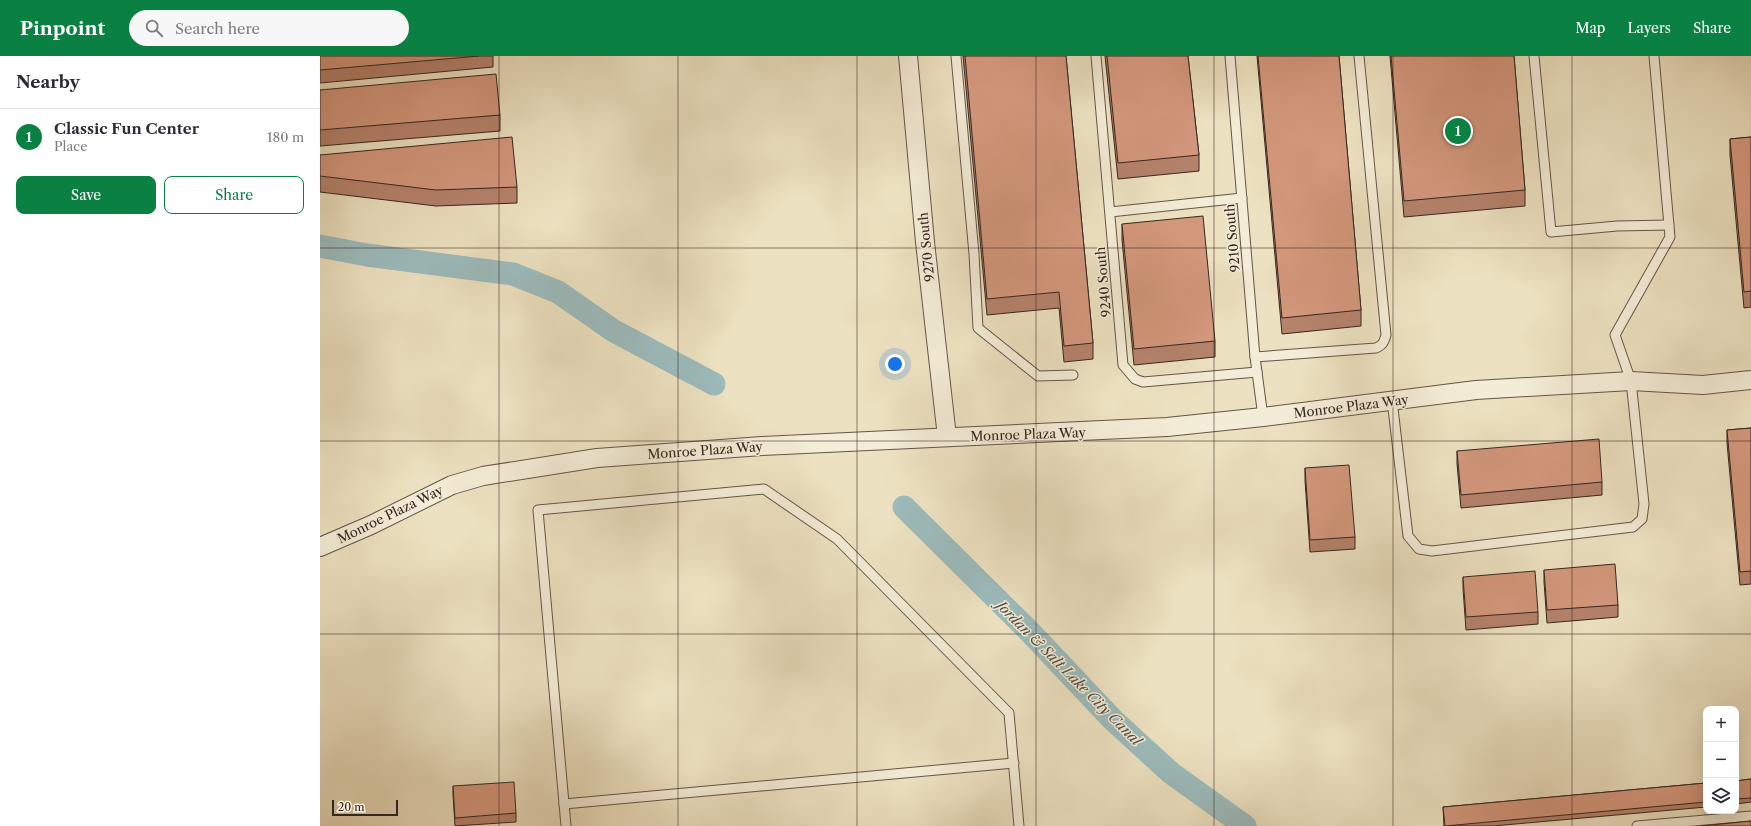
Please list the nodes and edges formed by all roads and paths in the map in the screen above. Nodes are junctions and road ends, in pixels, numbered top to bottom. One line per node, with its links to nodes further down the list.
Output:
1 (908, 56): 18 (street, 9270 South)
2 (956, 56): 13 (lane)
3 (1096, 56): 9 (lane, 9240 South)
4 (1230, 56): 8 (lane, 9210 South)
5 (1359, 56): 11 (lane)
6 (1534, 56): 10 (lane)
7 (1654, 56): 10 (lane)
8 (1242, 198): 9 (lane); 11 (lane, 9210 South)
9 (1110, 212): 12 (lane, 9240 South)
10 (1669, 225): 15 (lane)
11 (1255, 357): 12 (lane, 9210 South)
12 (1257, 372): 17 (lane, 9210 South)
13 (1073, 375)
14 (1751, 380): 15 (street, Monroe Plaza Way)
15 (1630, 381): 16 (street, Monroe Plaza Way); 16 (lane)
16 (1392, 400): 17 (street, Monroe Plaza Way)
17 (1263, 417): 18 (street, Monroe Plaza Way)
18 (947, 437): 19 (street, Monroe Plaza Way)
19 (320, 547)
20 (1014, 763): 21 (lane); 21 (lane); 24 (lane)
21 (564, 804): 23 (lane)
22 (1751, 816): 25 (lane)
23 (566, 826)
24 (1019, 826)
25 (1637, 826)

